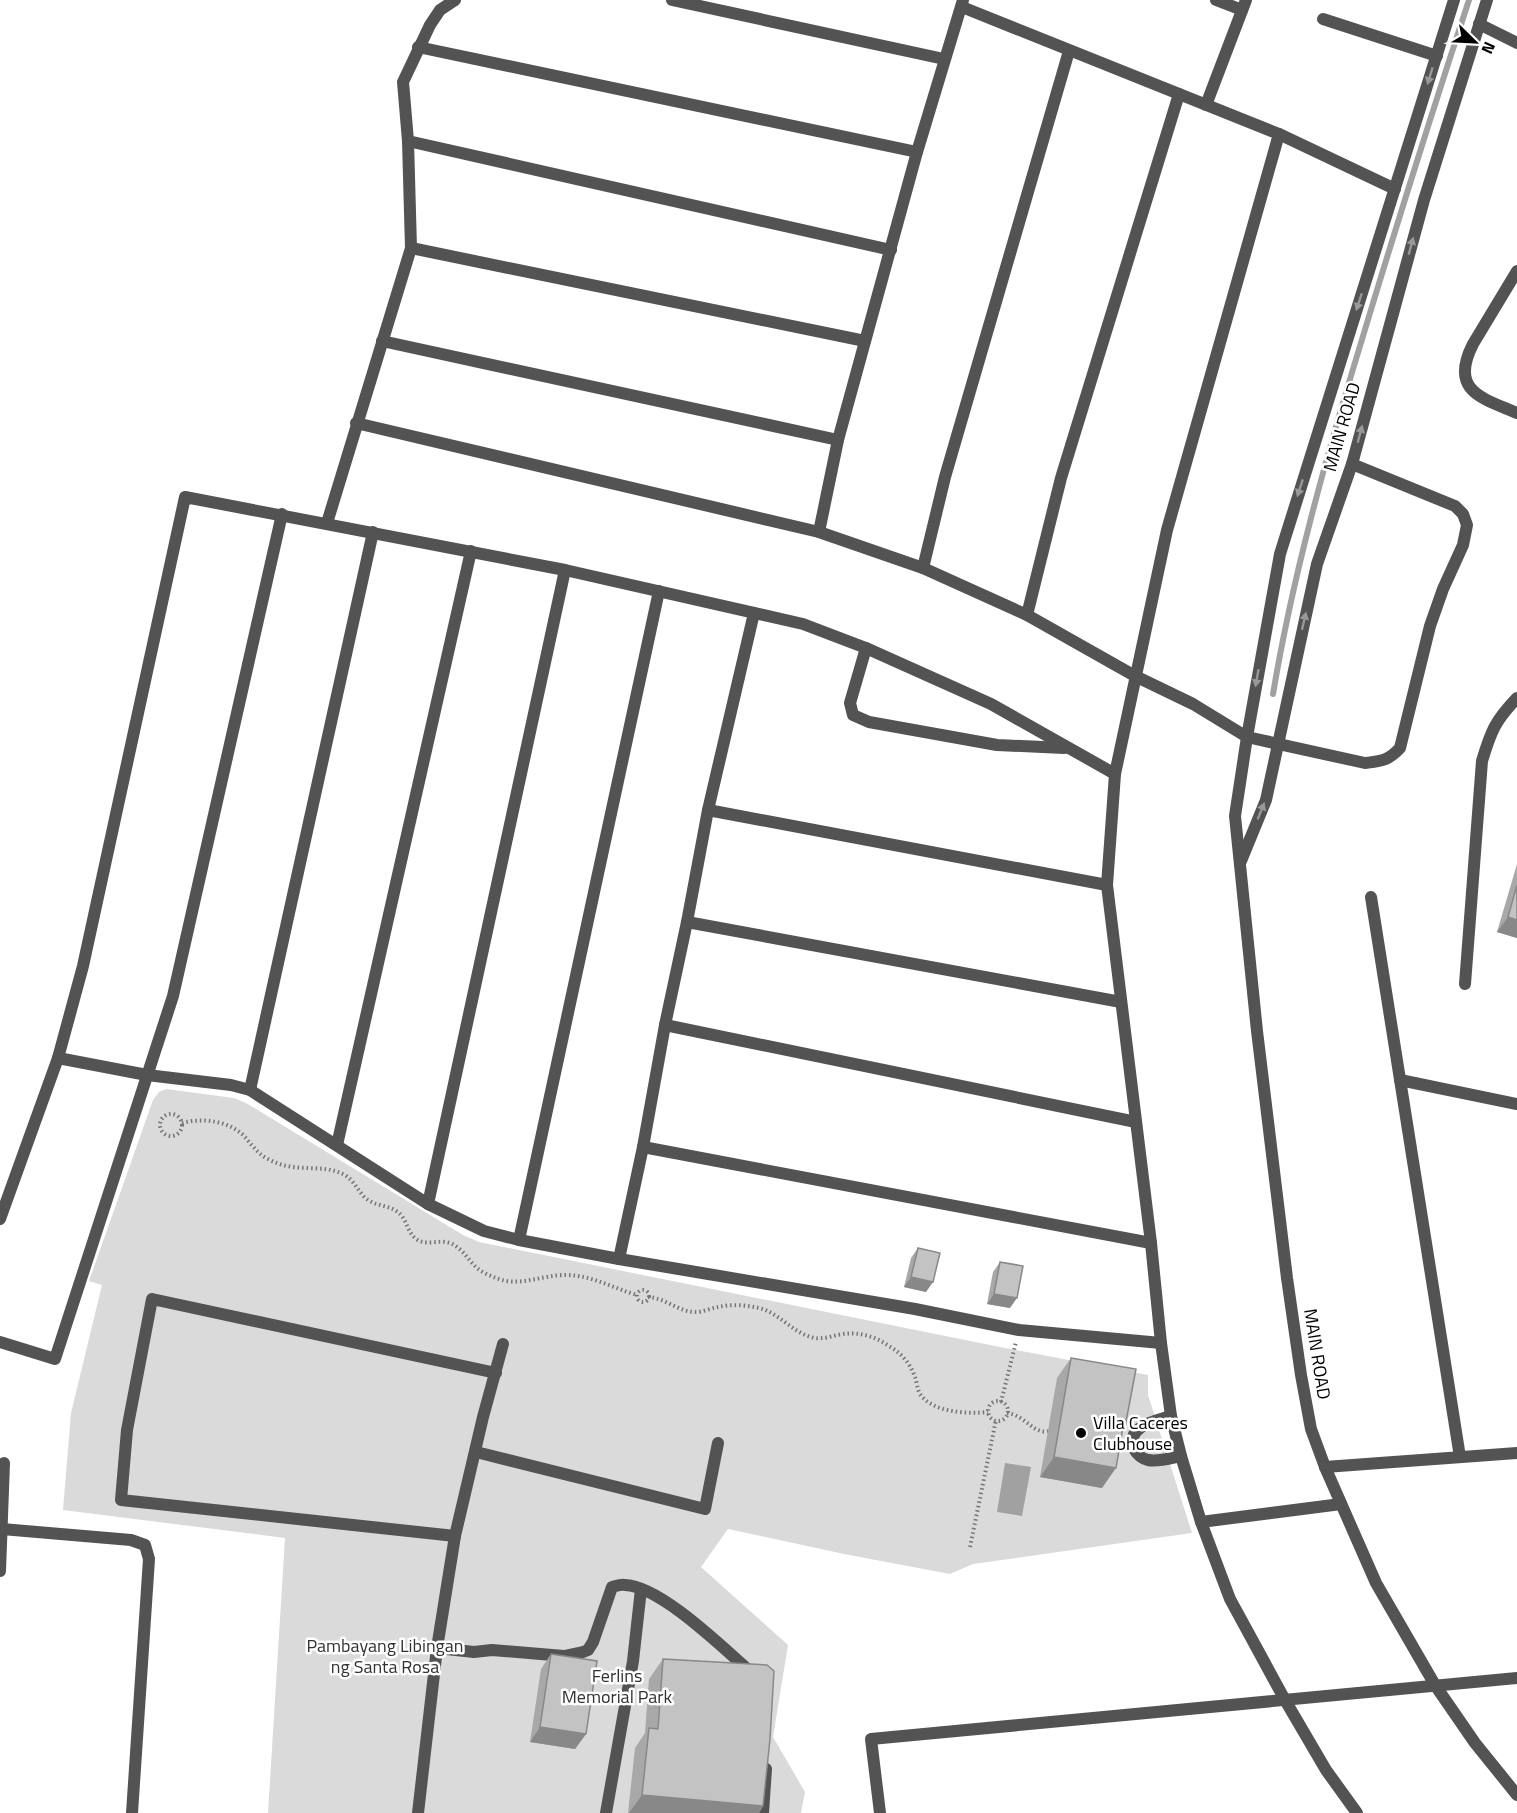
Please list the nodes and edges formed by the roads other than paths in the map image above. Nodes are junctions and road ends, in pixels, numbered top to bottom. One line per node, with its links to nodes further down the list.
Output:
1 (455, 0): 11 (street)
2 (672, 0): 14 (street)
3 (1216, 0): 7 (street)
4 (1454, 0): 13 (street, MAIN ROAD)
5 (1487, 0): 9 (street, MAIN ROAD)
6 (962, 4): 12 (street); 14 (street)
7 (1244, 5): 16 (street)
8 (1323, 19): 13 (street)
9 (1479, 24): 10 (street); 30 (street, MAIN ROAD, one-way to 9)
10 (1517, 43)
11 (418, 47): 18 (street); 19 (street)
12 (1069, 51): 15 (street); 36 (street)
13 (1437, 56): 20 (street, MAIN ROAD, one-way to 20)
14 (944, 59): 19 (street)
15 (1179, 94): 16 (street); 40 (street)
16 (1206, 105): 17 (street)
17 (1278, 134): 20 (street); 42 (street)
18 (408, 141): 21 (street); 22 (street)
19 (916, 152): 22 (street)
20 (1395, 189): 44 (street, MAIN ROAD, one-way to 44)
21 (411, 248): 25 (street); 26 (street)
22 (891, 250): 26 (street)
23 (1517, 271): 24 (street)
24 (1512, 289): 27 (street)
25 (382, 341): 28 (street); 29 (street)
26 (865, 341): 29 (street)
27 (1517, 413)
28 (356, 423): 32 (street); 34 (street)
29 (838, 440): 34 (street)
30 (1352, 464): 45 (street, MAIN ROAD, one-way to 30); 45 (street)
31 (282, 514): 32 (street); 56 (street); 57 (street)
32 (327, 523): 33 (street)
33 (373, 532): 35 (street); 59 (street)
34 (819, 532): 36 (street)
35 (471, 551): 37 (street); 62 (street)
36 (923, 568): 40 (street)
37 (565, 570): 38 (street); 64 (street)
38 (659, 591): 39 (street); 66 (street)
39 (754, 613): 41 (street); 48 (street)
40 (1027, 615): 42 (street)
41 (866, 648): 46 (street); 46 (street)
42 (1135, 676): 44 (street); 47 (street)
43 (1517, 698): 53 (street)
44 (1247, 737): 45 (street); 49 (street, MAIN ROAD)
45 (1279, 744): 49 (street, MAIN ROAD, one-way to 45)
46 (1066, 748): 47 (street)
47 (1115, 774): 50 (street)
48 (708, 810): 50 (street); 52 (street)
49 (1239, 865): 80 (street, MAIN ROAD)
50 (1107, 885): 54 (street)
51 (1371, 897): 58 (street)
52 (687, 922): 54 (street); 55 (street)
53 (1465, 984)
54 (1121, 1002): 61 (street)
55 (665, 1025): 61 (street); 63 (street)
56 (58, 1058): 57 (street); 65 (street)
57 (147, 1075): 59 (street); 69 (street)
58 (1400, 1080): 60 (street); 78 (street)
59 (250, 1090): 62 (street)
60 (1517, 1104)
61 (1136, 1122): 67 (street)
62 (337, 1145): 64 (street)
63 (643, 1147): 67 (street); 68 (street)
64 (428, 1204): 66 (street)
65 (0, 1219)
66 (519, 1240): 68 (street)
67 (1150, 1242): 70 (street)
68 (618, 1259): 70 (street)
69 (0, 1342)
70 (1161, 1343): 73 (street)
71 (503, 1344): 72 (street)
72 (496, 1373): 75 (street); 84 (street)
73 (1171, 1416): 77 (street); 77 (street)
74 (718, 1443): 75 (street)
75 (476, 1452): 84 (street)
76 (1517, 1453): 78 (street)
77 (1181, 1456): 82 (street)
78 (1460, 1457): 80 (street)
79 (4, 1463): 83 (street)
80 (1325, 1467): 81 (street, MAIN ROAD)
81 (1341, 1504): 82 (street); 90 (street, MAIN ROAD)
82 (1201, 1522): 91 (street)
83 (2, 1529): 85 (street); 94 (street)
84 (455, 1536): 87 (street)
85 (0, 1571)
86 (640, 1589): 87 (street); 89 (street); 96 (street)
87 (437, 1648): 95 (street)
88 (1517, 1678): 90 (street)
89 (763, 1683)
90 (1435, 1685): 91 (street); 93 (street, MAIN ROAD)
91 (1285, 1700): 98 (street); 99 (street)
92 (767, 1757): 97 (street)
93 (1517, 1794)
94 (132, 1813)
95 (418, 1813)
96 (606, 1813)
97 (764, 1813)
98 (880, 1813)
99 (1357, 1813)

